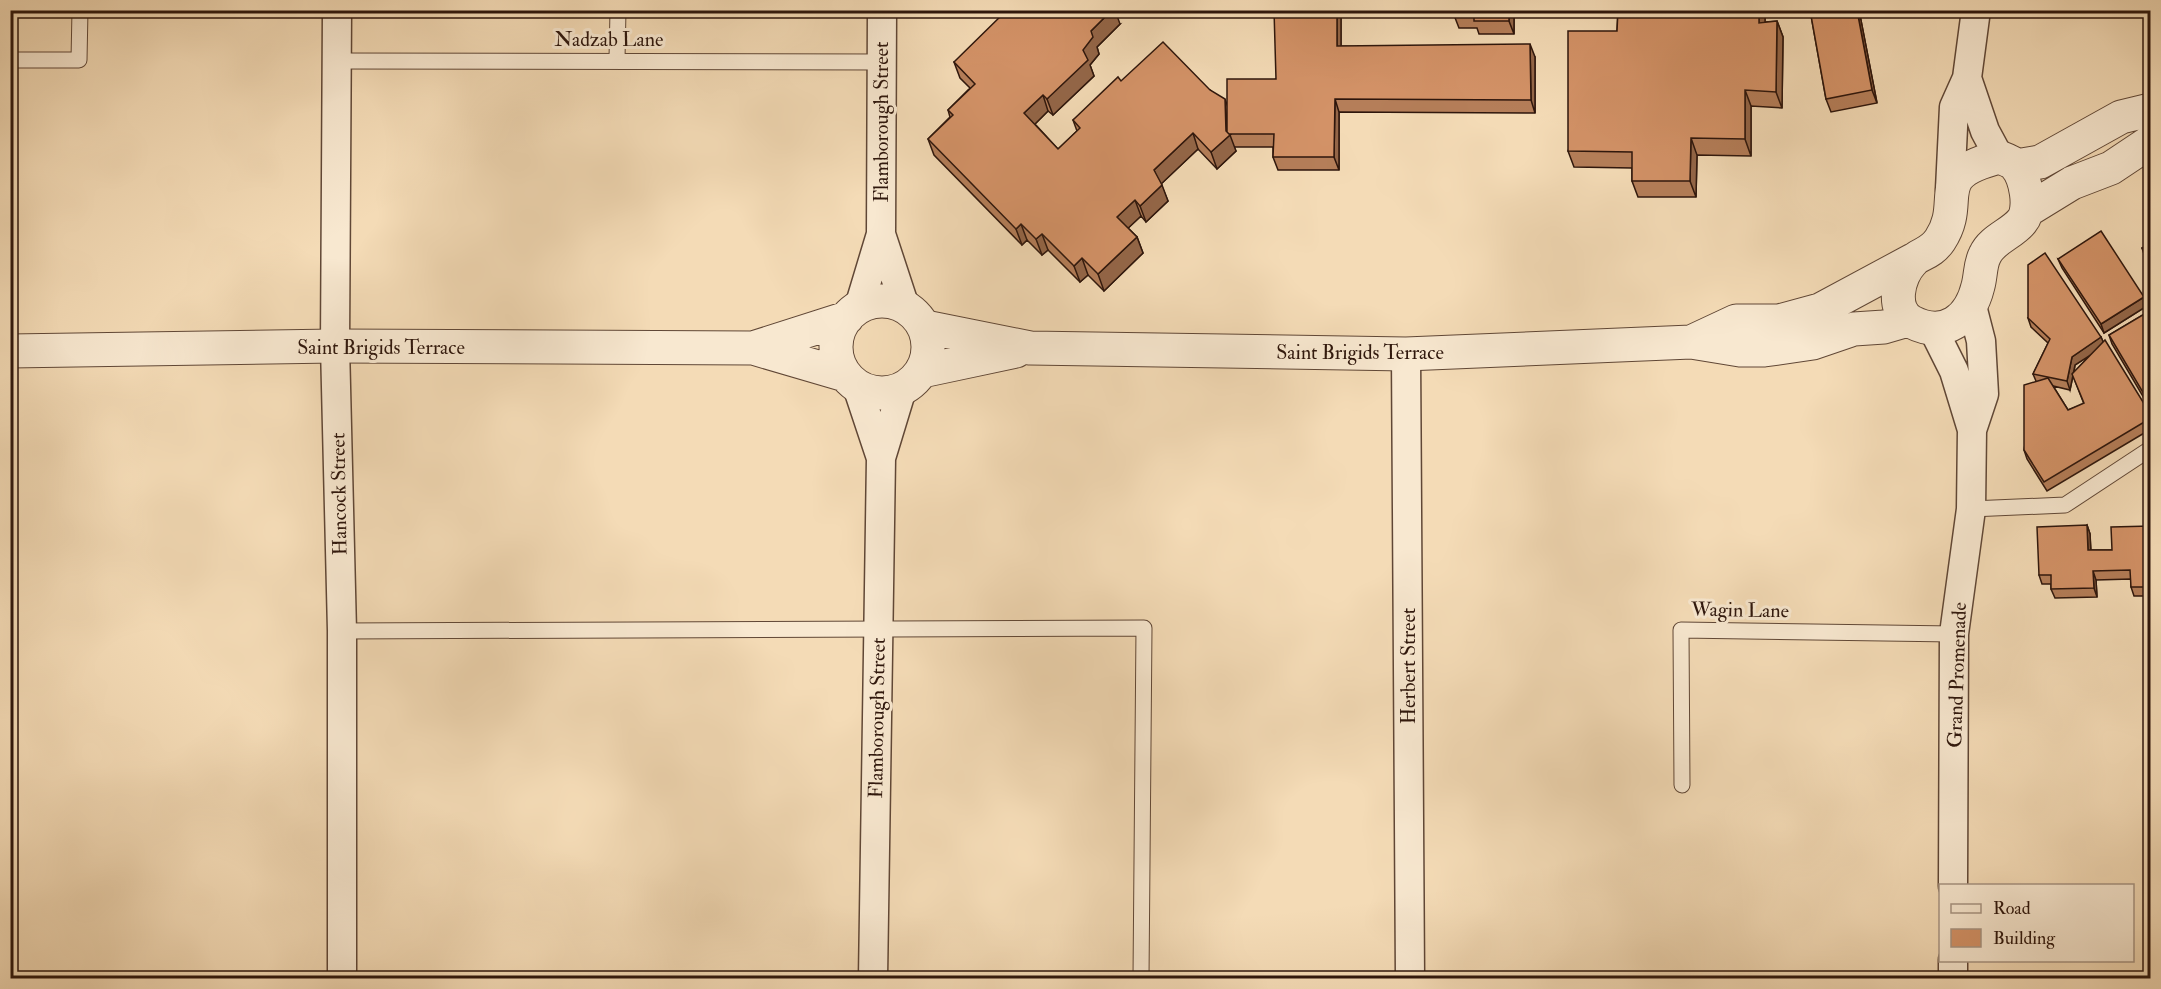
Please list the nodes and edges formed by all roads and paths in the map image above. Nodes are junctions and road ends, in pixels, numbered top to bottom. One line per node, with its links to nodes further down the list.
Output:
1 (80, 10): 7 (lane)
2 (338, 10): 8 (street, Hancock Street)
3 (618, 10): 6 (lane)
4 (882, 10): 9 (street, Flamborough Street)
5 (1976, 10): 10 (street)
6 (617, 59): 8 (lane, Nadzab Lane); 9 (lane, Nadzab Lane)
7 (10, 60)
8 (336, 61): 23 (street, Hancock Street)
9 (881, 62): 16 (street, Flamborough Street)
10 (1966, 78): 13 (street); 14 (street)
11 (2151, 110): 13 (street)
12 (2151, 142): 15 (street)
13 (2008, 161): 14 (street); 15 (street)
14 (1950, 189): 17 (street, Saint Brigids Terrace)
15 (2028, 210): 18 (street)
16 (880, 234): 19 (street, Flamborough Street); 20 (street, Flamborough Street)
17 (1913, 260): 21 (street); 22 (street, Saint Brigids Terrace)
18 (1972, 306): 21 (street, Saint Brigids Terrace); 30 (street, Grand Promenade)
19 (853, 313): 20 (street); 24 (street, Saint Brigids Terrace); 28 (street)
20 (915, 317): 25 (street, Saint Brigids Terrace); 29 (street)
21 (1920, 324): 22 (street, Saint Brigids Terrace); 30 (street, Grand Promenade)
22 (1691, 342): 27 (street, Saint Brigids Terrace)
23 (335, 346): 24 (street, Saint Brigids Terrace); 26 (street, Saint Brigids Terrace); 35 (street, Hancock Street)
24 (753, 348): 28 (street, Saint Brigids Terrace)
25 (1030, 348): 27 (street, Saint Brigids Terrace); 29 (street, Saint Brigids Terrace)
26 (10, 351)
27 (1406, 354): 43 (street, Herbert Street)
28 (851, 380): 29 (street); 32 (street, Flamborough Street)
29 (912, 380): 32 (street, Flamborough Street)
30 (1972, 430): 33 (street, Grand Promenade)
31 (2151, 449): 33 (lane)
32 (881, 459): 34 (street, Flamborough Street)
33 (1971, 508): 36 (street, Grand Promenade)
34 (879, 628): 35 (lane); 41 (street, Flamborough Street); 42 (lane)
35 (342, 631): 40 (street, Hancock Street)
36 (1954, 634): 37 (lane, Wagin Lane); 38 (street, Grand Promenade)
37 (1682, 786)
38 (1953, 884)
39 (1953, 962): 44 (street)
40 (342, 978)
41 (873, 978)
42 (1141, 978)
43 (1410, 978)
44 (1953, 978)

